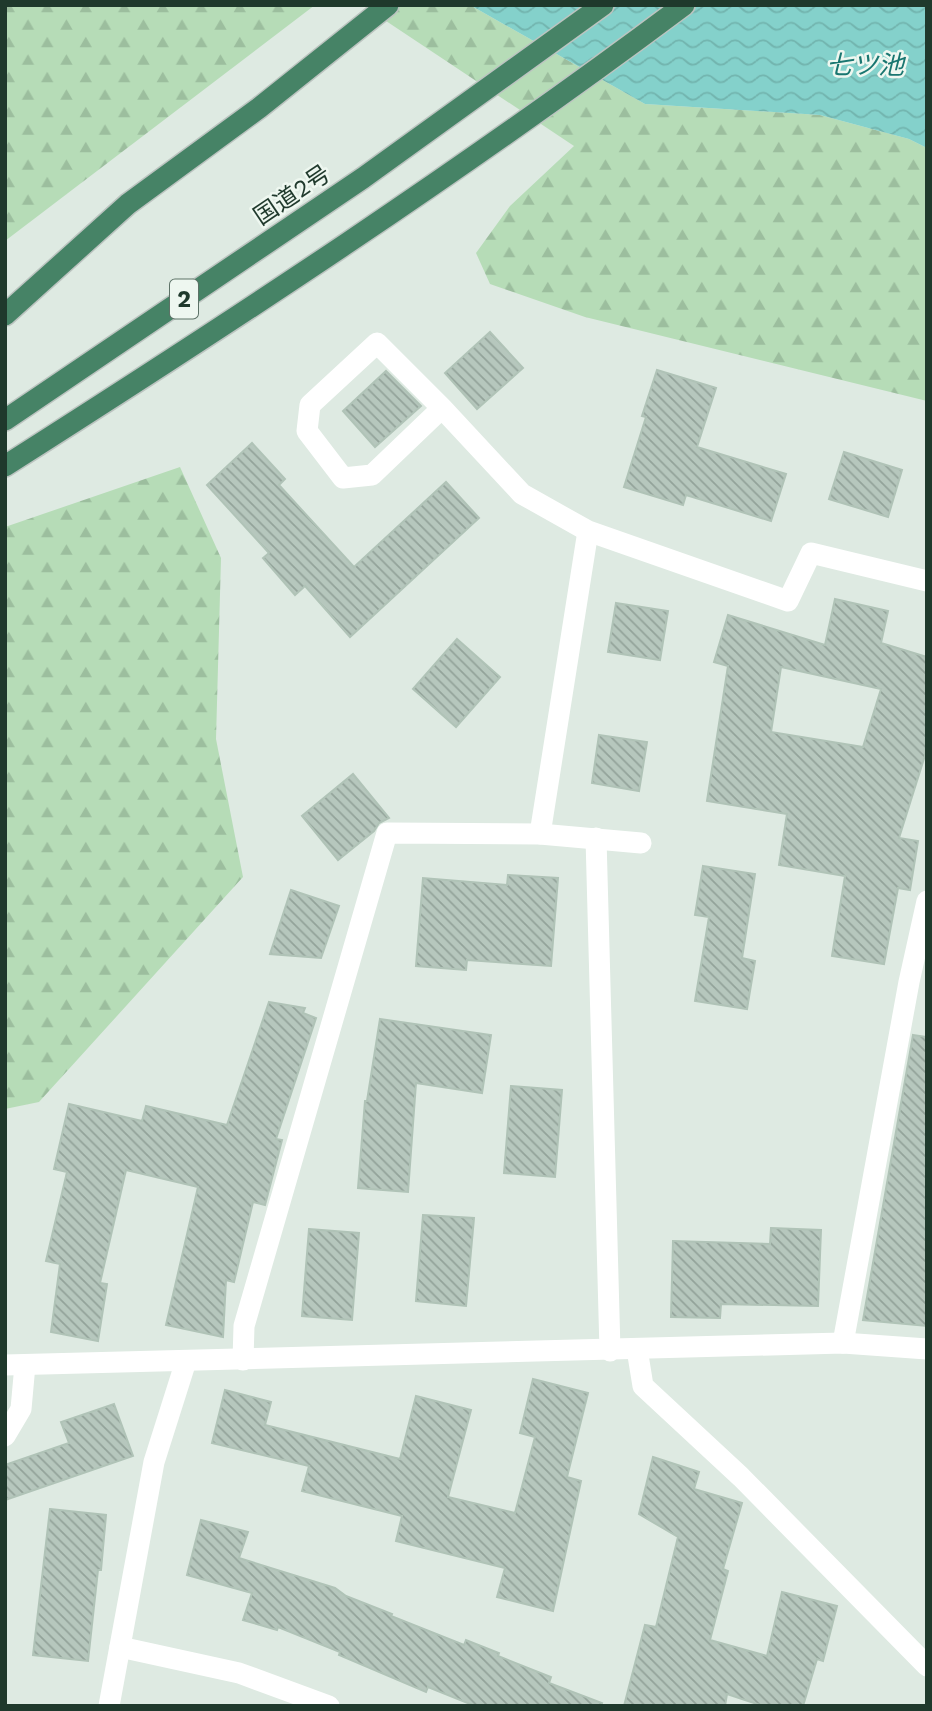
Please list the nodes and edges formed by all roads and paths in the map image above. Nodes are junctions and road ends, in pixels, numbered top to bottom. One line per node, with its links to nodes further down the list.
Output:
1 (388, 5): 4 (highway)
2 (603, 5): 6 (highway, 国道2号 / 2)
3 (684, 5): 7 (highway)
4 (5, 315)
5 (442, 408): 5 (street); 8 (street)
6 (5, 420)
7 (5, 466)
8 (588, 531): 9 (street); 10 (street)
9 (927, 581)
10 (540, 834): 11 (street); 18 (street)
11 (596, 838): 12 (street); 17 (street)
12 (642, 843)
13 (927, 901): 14 (street)
14 (843, 1343): 15 (street); 16 (street)
15 (637, 1349): 17 (street); 23 (street)
16 (927, 1349)
17 (610, 1351): 18 (street)
18 (243, 1360): 19 (street)
19 (186, 1361): 20 (street); 22 (street)
20 (15, 1365): 21 (street)
21 (5, 1436)
22 (120, 1647): 24 (street); 25 (street)
23 (927, 1666)
24 (109, 1706)
25 (329, 1706)

